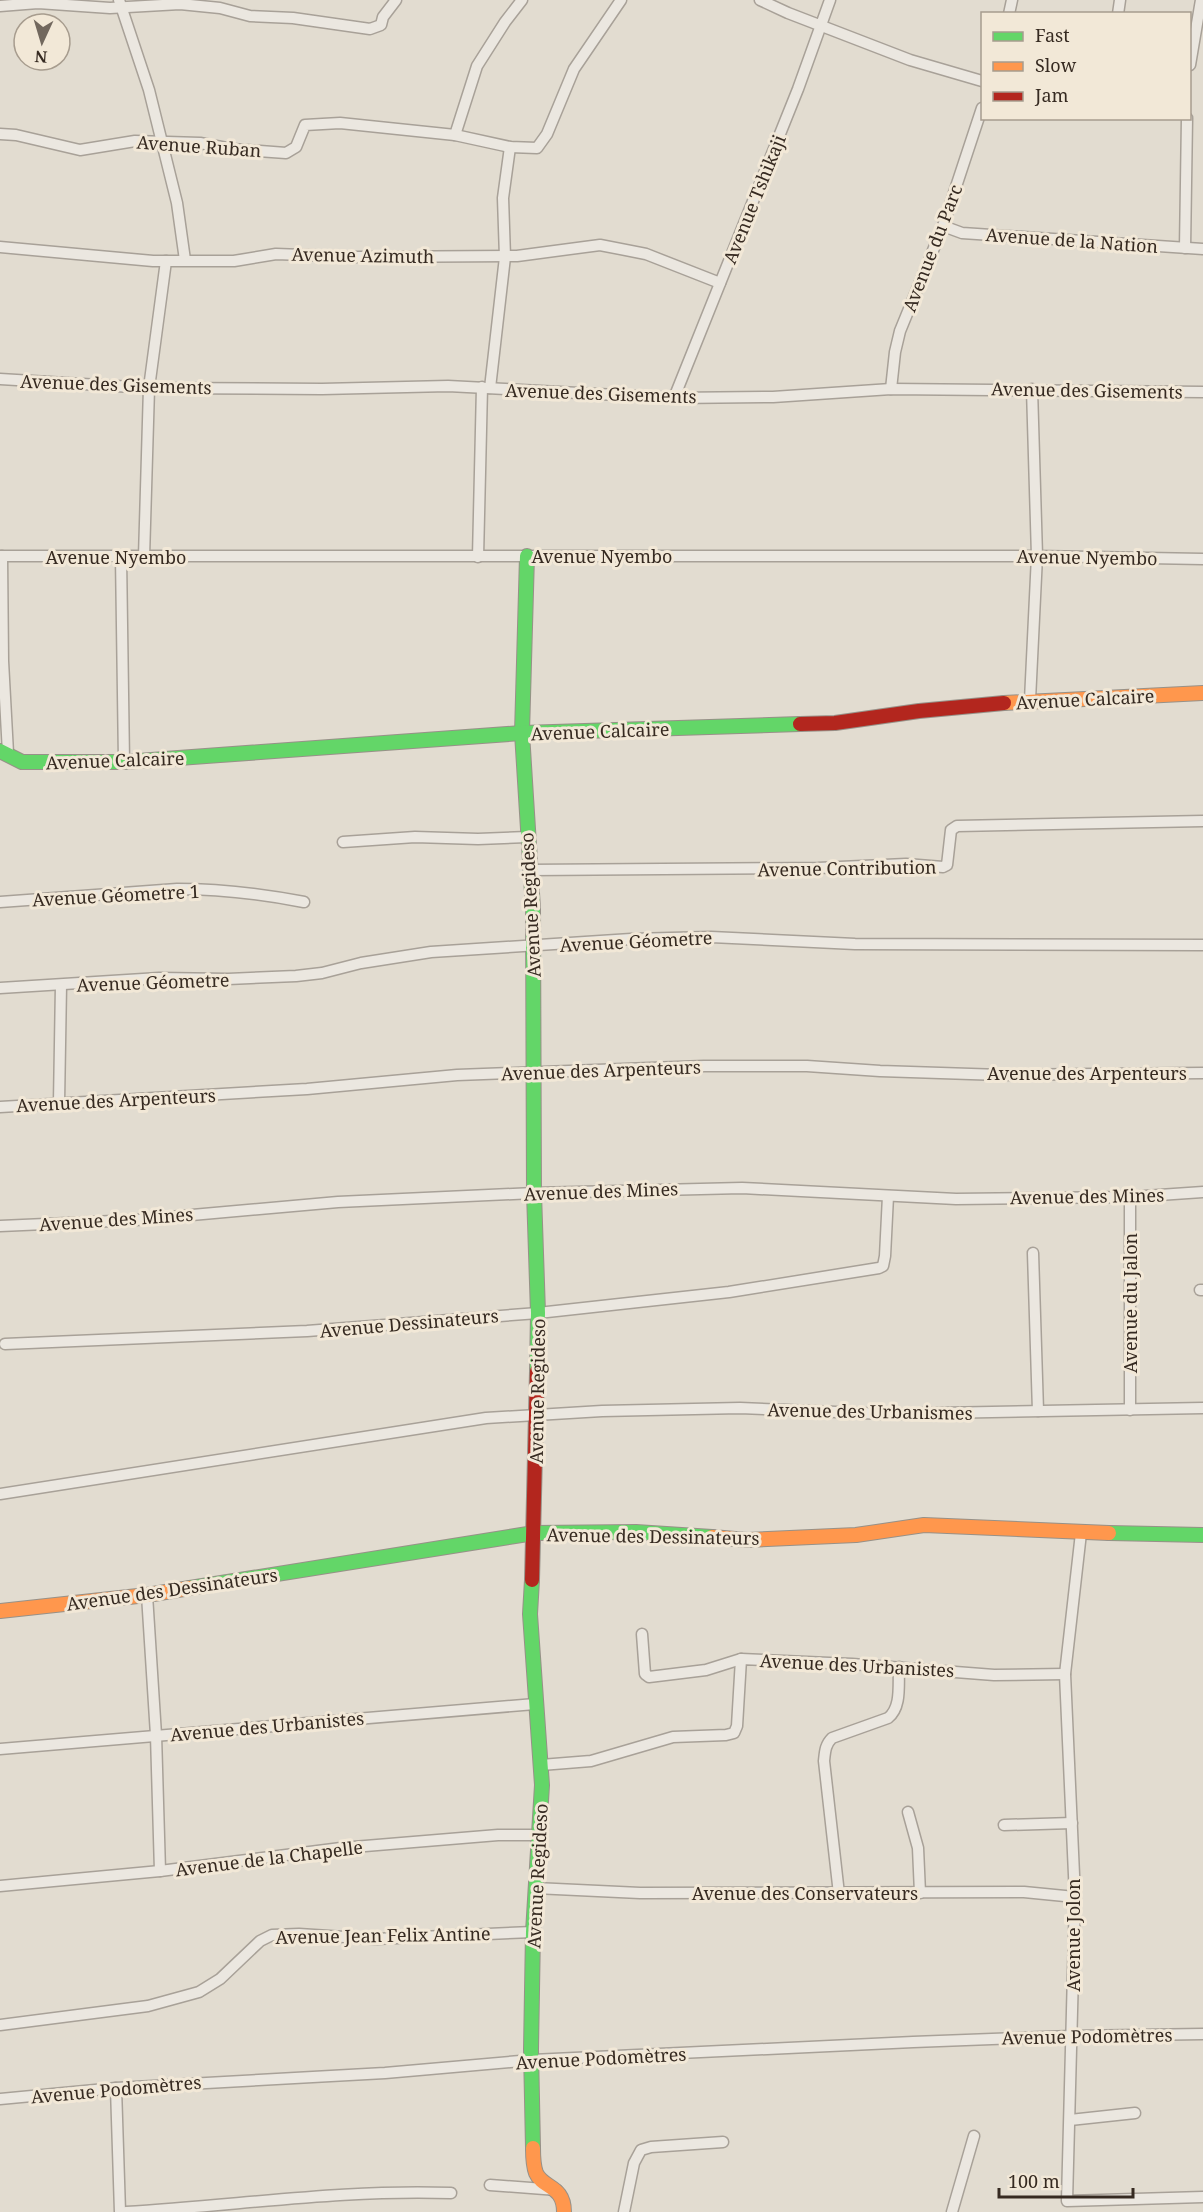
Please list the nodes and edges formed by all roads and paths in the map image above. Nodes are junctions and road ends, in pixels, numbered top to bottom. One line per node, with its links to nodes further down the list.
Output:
1 (396, 0): 8 (street)
2 (522, 0): 16 (street)
3 (621, 0): 18 (street)
4 (760, 0): 10 (street)
5 (831, 0): 10 (street, Avenue Tshikaji)
6 (1201, 0): 11 (street)
7 (120, 4): 8 (street); 9 (street); 17 (street)
8 (221, 4)
9 (0, 6)
10 (822, 26): 12 (street); 26 (street, Avenue Tshikaji)
11 (1191, 58)
12 (981, 81)
13 (981, 111): 19 (street, Avenue du Parc)
14 (1187, 120): 21 (street)
15 (0, 134): 17 (street, Avenue Ruban)
16 (454, 135): 17 (street, Avenue Ruban); 18 (street)
17 (161, 141): 24 (street)
18 (510, 147): 23 (street)
19 (943, 226): 21 (street, Avenue de la Nation); 30 (street, Avenue du Parc)
20 (0, 247): 25 (street, Avenue Azimuth)
21 (1185, 248): 22 (street, Avenue de la Nation)
22 (1203, 249)
23 (505, 257): 24 (street, Avenue Azimuth); 26 (street, Avenue Azimuth); 29 (street)
24 (185, 260): 25 (street, Avenue Azimuth)
25 (166, 261): 28 (street)
26 (720, 283): 33 (street, Avenue Tshikaji)
27 (0, 379): 28 (street, Avenue des Gisements)
28 (148, 388): 29 (street, Avenue des Gisements); 38 (street)
29 (486, 388): 33 (street, Avenue des Gisements); 39 (street)
30 (891, 389): 31 (street, Avenue des Gisements); 33 (street, Avenue des Gisements)
31 (1032, 389): 32 (street, Avenue des Gisements); 37 (street)
32 (1203, 392)
33 (674, 398)
34 (1, 556): 35 (street, Avenue Nyembo); 44 (street)
35 (121, 556): 38 (street, Avenue Nyembo); 45 (street)
36 (527, 556): 37 (street, Avenue Nyembo); 39 (street, Avenue Nyembo); 43 (street, Avenue Regideso)
37 (1037, 556): 40 (street, Avenue Nyembo); 42 (street)
38 (144, 557): 39 (street, Avenue Nyembo)
39 (478, 557)
40 (1203, 559)
41 (1203, 693): 42 (street, Avenue Calcaire)
42 (1030, 700): 43 (street, Avenue Calcaire)
43 (522, 733): 45 (street, Avenue Calcaire); 47 (street, Avenue Regideso)
44 (4, 752): 45 (street, Avenue Calcaire)
45 (124, 762)
46 (1203, 821): 49 (street, Avenue Contribution)
47 (527, 837): 48 (street); 49 (street, Avenue Regideso)
48 (343, 842)
49 (529, 870): 53 (street, Avenue Regideso)
50 (0, 902): 51 (street, Avenue Géometre 1)
51 (304, 902)
52 (1203, 945): 53 (street, Avenue Géometre)
53 (534, 946): 54 (street, Avenue Géometre); 56 (street, Avenue Regideso)
54 (61, 985): 55 (street, Avenue Géometre); 58 (street)
55 (0, 988)
56 (533, 1072): 57 (street, Avenue des Arpenteurs); 58 (street, Avenue des Arpenteurs); 61 (street, Avenue Regideso)
57 (1203, 1073)
58 (59, 1103): 59 (street, Avenue des Arpenteurs)
59 (0, 1107)
60 (1203, 1192): 63 (street, Avenue des Mines)
61 (534, 1193): 62 (street, Avenue des Mines); 64 (street, Avenue des Mines); 66 (street, Avenue Regideso)
62 (888, 1196): 63 (street, Avenue des Mines); 66 (street, Avenue Dessinateurs)
63 (1130, 1197): 69 (street, Avenue du Jalon)
64 (0, 1226)
65 (1034, 1253): 70 (street)
66 (538, 1313): 67 (street, Avenue Dessinateurs); 71 (street, Avenue Regideso)
67 (5, 1344)
68 (1203, 1408): 69 (street, Avenue des Urbanismes)
69 (1130, 1410): 70 (street, Avenue des Urbanismes)
70 (1038, 1411): 71 (street, Avenue des Urbanismes)
71 (536, 1415): 72 (street); 73 (street, Avenue Regideso)
72 (0, 1494)
73 (534, 1533): 74 (street, Avenue des Dessinateurs); 76 (street, Avenue des Dessinateurs); 82 (street, Avenue Regideso)
74 (1081, 1533): 75 (street, Avenue des Dessinateurs); 81 (street, Avenue Jolon)
75 (1203, 1535)
76 (147, 1595): 77 (street, Avenue des Dessinateurs); 83 (street)
77 (0, 1611)
78 (642, 1634): 79 (street)
79 (741, 1659): 80 (street, Avenue des Urbanistes); 85 (street, Avenue des Urbanistes)
80 (899, 1667): 81 (street, Avenue des Urbanistes); 94 (street)
81 (1065, 1674): 87 (street, Avenue Jolon)
82 (534, 1704): 83 (street, Avenue des Urbanistes); 85 (street, Avenue Regideso)
83 (156, 1735): 84 (street, Avenue des Urbanistes); 90 (street)
84 (0, 1749)
85 (541, 1765): 89 (street, Avenue Regideso)
86 (908, 1812): 93 (street)
87 (1072, 1823): 88 (street); 95 (street, Avenue Jolon)
88 (1004, 1825)
89 (539, 1835): 90 (street, Avenue de la Chapelle); 92 (street, Avenue Regideso)
90 (160, 1871): 91 (street, Avenue de la Chapelle)
91 (0, 1886)
92 (535, 1888): 94 (street, Avenue des Conservateurs); 96 (street, Avenue Regideso)
93 (920, 1893): 94 (street, Avenue des Conservateurs); 95 (street, Avenue des Conservateurs)
94 (839, 1894)
95 (1075, 1897): 99 (street, Avenue Jolon)
96 (532, 1932): 97 (street, Avenue Jean Felix Antine); 100 (street, Avenue Regideso)
97 (0, 2025)
98 (1203, 2034): 99 (street, Avenue Podomètres)
99 (1072, 2036): 100 (street, Avenue Podomètres); 104 (street, Avenue Jolon)
100 (532, 2060): 101 (street, Avenue Podomètres); 108 (street, Avenue Regideso)
101 (116, 2088): 102 (street, Avenue Podomètres); 112 (street)
102 (0, 2099)
103 (1135, 2113): 104 (street)
104 (1070, 2120): 111 (street, Avenue Jolon)
105 (974, 2136): 116 (street)
106 (723, 2142): 115 (street)
107 (490, 2185): 108 (street)
108 (557, 2190): 114 (street)
109 (451, 2193): 113 (street)
110 (1203, 2198): 111 (street, Avenue Jolon)
111 (1067, 2207)
112 (120, 2212)
113 (126, 2212)
114 (564, 2212)
115 (624, 2212)
116 (952, 2212)

